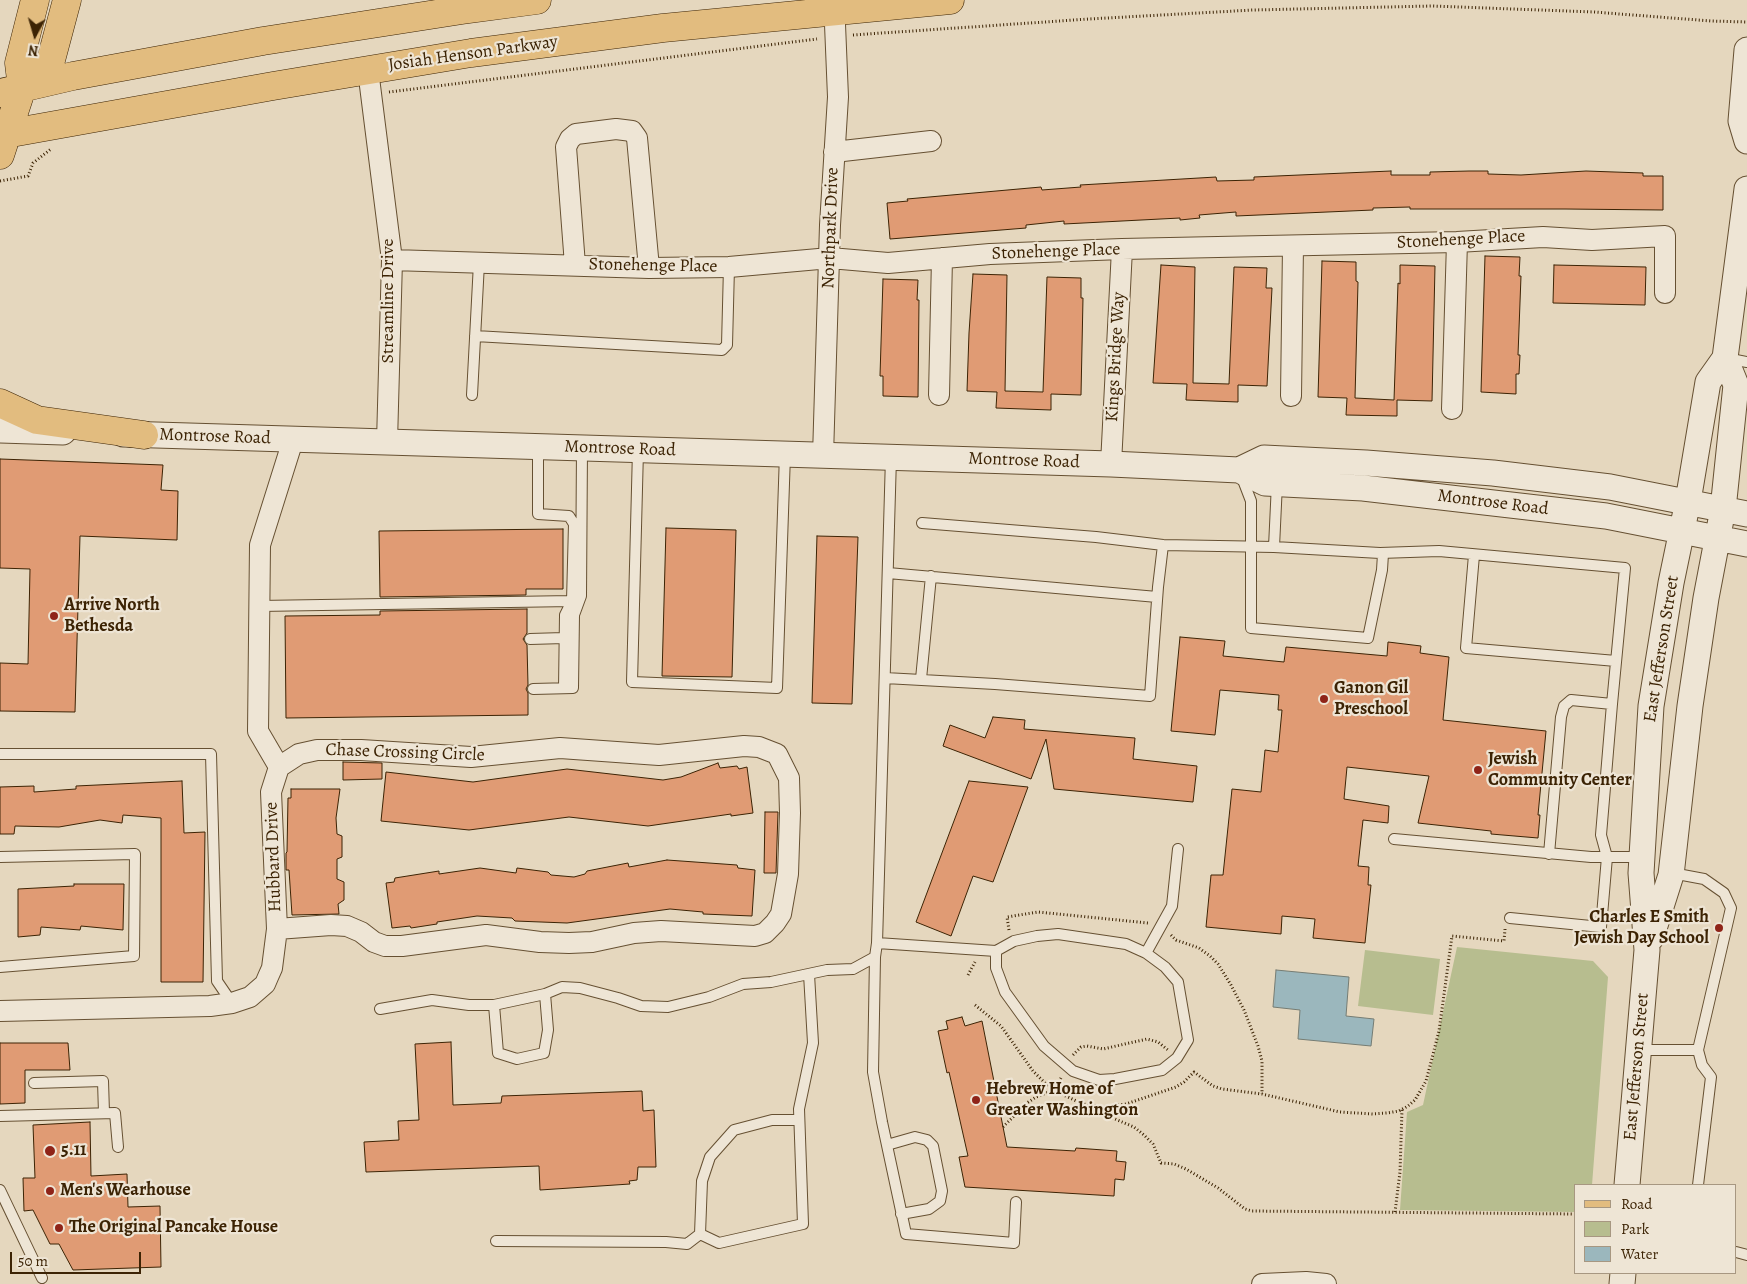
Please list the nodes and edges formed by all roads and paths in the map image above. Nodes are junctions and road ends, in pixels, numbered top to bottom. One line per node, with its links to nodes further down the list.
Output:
1 (35, 0): 10 (main road)
2 (67, 0): 10 (main road)
3 (537, 0): 10 (main road)
4 (950, 0): 5 (main road, Josiah Henson Parkway)
5 (834, 5): 7 (street, Northpark Drive); 9 (main road, Josiah Henson Parkway)
6 (1747, 22): 7 (path)
7 (836, 37): 11 (path); 15 (street, Northpark Drive)
8 (1747, 50): 12 (street)
9 (368, 70): 13 (main road, Josiah Henson Parkway); 24 (street, Streamline Drive)
10 (11, 91): 13 (main road)
11 (387, 92)
12 (1747, 140)
13 (2, 141)
14 (931, 141): 15 (street)
15 (834, 152): 22 (street, Northpark Drive)
16 (28, 176): 17 (path)
17 (0, 181)
18 (1747, 198): 31 (street, East Jefferson Street)
19 (1457, 242): 20 (street, Stonehenge Place); 29 (street, Stonehenge Place); 36 (street)
20 (1294, 246): 21 (street, Stonehenge Place); 34 (street)
21 (1122, 249): 23 (street, Stonehenge Place); 48 (street, Kings Bridge Way)
22 (830, 258): 23 (street, Stonehenge Place); 27 (street, Stonehenge Place); 46 (street, Northpark Drive)
23 (942, 258): 33 (street)
24 (392, 260): 25 (street, Stonehenge Place); 40 (street, Streamline Drive)
25 (479, 263): 26 (street, Stonehenge Place); 30 (lane)
26 (575, 265): 28 (street, Stonehenge Place); 28 (street)
27 (729, 267): 28 (street, Stonehenge Place); 30 (lane)
28 (649, 268)
29 (1665, 293)
30 (475, 336): 32 (lane)
31 (1736, 360): 43 (street, East Jefferson Street); 52 (street, East Jefferson Street)
32 (472, 395)
33 (939, 395)
34 (1291, 396)
35 (0, 403): 38 (main road)
36 (1452, 410)
37 (0, 430): 38 (street, Montrose Road)
38 (144, 435): 39 (street, Montrose Road)
39 (293, 440): 40 (street, Montrose Road); 68 (street)
40 (387, 442): 41 (street, Montrose Road)
41 (538, 447): 42 (street, Montrose Road); 67 (lane)
42 (582, 448): 44 (street, Montrose Road); 75 (lane)
43 (1730, 448): 51 (street); 53 (street, East Jefferson Street)
44 (638, 450): 45 (street, Montrose Road); 45 (lane)
45 (785, 454): 46 (street, Montrose Road)
46 (823, 456): 47 (street, Montrose Road)
47 (891, 457): 48 (street, Montrose Road); 64 (lane)
48 (1111, 464): 49 (street, Montrose Road)
49 (1239, 470): 50 (street, Montrose Road); 60 (lane)
50 (1278, 471): 52 (street, Montrose Road); 56 (street, Montrose Road); 61 (lane)
51 (1747, 476)
52 (1688, 501): 53 (street, Montrose Road); 56 (street, East Jefferson Street)
53 (1723, 509): 54 (street, Montrose Road); 57 (street, East Jefferson Street)
54 (1747, 514)
55 (922, 523): 59 (lane)
56 (1682, 531): 57 (street, Montrose Road); 84 (street, East Jefferson Street)
57 (1717, 539): 58 (street, Montrose Road); 85 (street, East Jefferson Street)
58 (1747, 544)
59 (1163, 545): 60 (lane); 66 (lane)
60 (1251, 546): 61 (lane); 62 (lane)
61 (1274, 546): 62 (lane)
62 (1383, 554): 63 (lane)
63 (1474, 555): 71 (lane); 71 (lane)
64 (888, 573): 65 (lane); 72 (lane)
65 (931, 576): 66 (lane); 73 (lane)
66 (1157, 597): 73 (lane)
67 (572, 601): 68 (lane); 69 (lane)
68 (259, 606): 78 (street)
69 (564, 638): 70 (lane); 75 (lane)
70 (530, 639)
71 (1616, 661): 76 (lane)
72 (885, 678): 73 (lane); 91 (lane)
73 (921, 679)
74 (534, 688): 75 (lane)
75 (564, 688)
76 (1612, 704): 81 (lane); 83 (lane)
77 (0, 754): 101 (lane)
78 (279, 767): 88 (street, Hubbard Drive); 88 (street, Chase Crossing Circle)
79 (1394, 839): 81 (lane)
80 (1178, 849): 94 (lane)
81 (1549, 854): 83 (lane)
82 (0, 857): 97 (lane)
83 (1607, 857): 84 (lane); 86 (lane)
84 (1642, 857): 92 (street, East Jefferson Street)
85 (1671, 873): 92 (street, East Jefferson Street); 107 (lane)
86 (1510, 918): 115 (path)
87 (1152, 924): 90 (path)
88 (277, 929): 101 (street, Hubbard Drive)
89 (1166, 930): 113 (path)
90 (1002, 934)
91 (877, 943): 93 (lane); 96 (lane)
92 (1647, 950): 106 (street, East Jefferson Street)
93 (996, 951): 94 (lane); 94 (lane)
94 (1146, 953)
95 (979, 956): 99 (path)
96 (875, 957): 98 (lane); 120 (lane)
97 (0, 967)
98 (809, 974): 100 (lane); 118 (lane)
99 (968, 975)
100 (545, 994): 102 (lane); 102 (lane)
101 (232, 1003): 105 (street, Hubbard Drive)
102 (494, 1005): 104 (lane)
103 (975, 1006): 112 (path)
104 (380, 1009)
105 (0, 1011)
106 (1638, 1050): 107 (lane); 122 (street, East Jefferson Street)
107 (1698, 1050): 123 (lane)
108 (1169, 1051): 109 (path)
109 (1070, 1060)
110 (1063, 1076): 112 (path)
111 (34, 1083): 116 (lane)
112 (1054, 1090): 114 (path); 119 (path)
113 (1262, 1094): 114 (path); 115 (path)
114 (1103, 1107): 126 (path)
115 (1402, 1109): 126 (path)
116 (104, 1113): 117 (lane); 121 (lane)
117 (0, 1116)
118 (799, 1120): 129 (lane); 129 (lane)
119 (1003, 1127)
120 (887, 1145): 127 (lane); 127 (lane)
121 (118, 1147)
122 (1627, 1184)
123 (1698, 1184)
124 (0, 1190): 131 (lane)
125 (1016, 1202): 127 (lane)
126 (1395, 1212): 128 (path)
127 (901, 1214)
128 (1574, 1214)
129 (700, 1234): 130 (lane)
130 (496, 1241)
131 (42, 1278)
132 (1262, 1284): 133 (street)
133 (1326, 1284)

